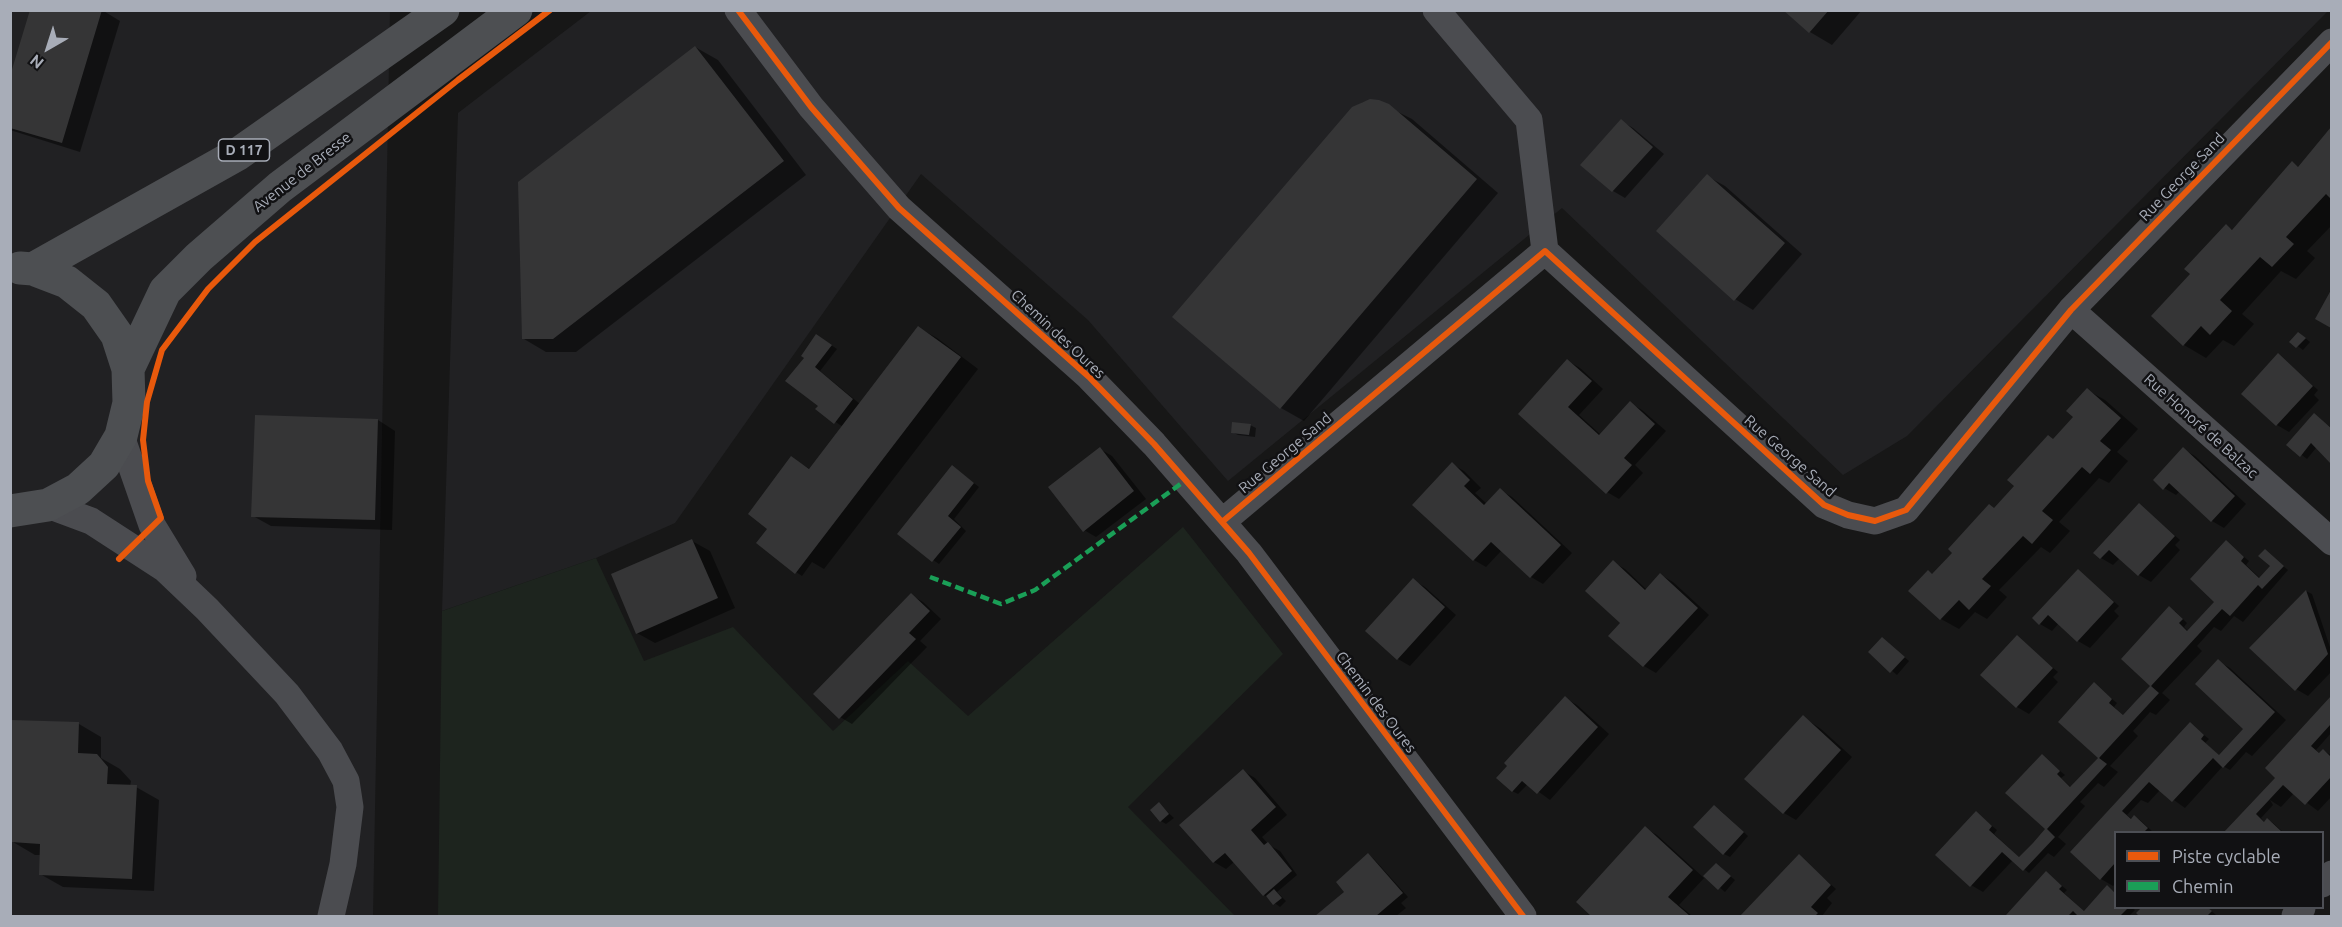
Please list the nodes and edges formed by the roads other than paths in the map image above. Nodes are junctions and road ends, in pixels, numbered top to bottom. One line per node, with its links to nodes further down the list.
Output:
1 (443, 10): 7 (main road, D 117)
2 (516, 10): 9 (main road, Avenue de Bresse)
3 (738, 10): 13 (street, Chemin des Oures)
4 (1436, 10): 6 (street)
5 (2331, 42): 8 (street, Rue George Sand)
6 (1545, 251): 8 (street, Rue George Sand); 13 (street, Rue George Sand)
7 (22, 268): 9 (main road)
8 (2071, 310): 14 (street, Rue Honoré de Balzac)
9 (128, 369): 10 (main road)
10 (121, 435): 11 (main road); 15 (street)
11 (48, 505): 12 (main road); 15 (street)
12 (10, 511)
13 (1222, 522): 17 (street, Chemin des Oures)
14 (2331, 542)
15 (207, 609): 16 (street)
16 (331, 916)
17 (1523, 916)

